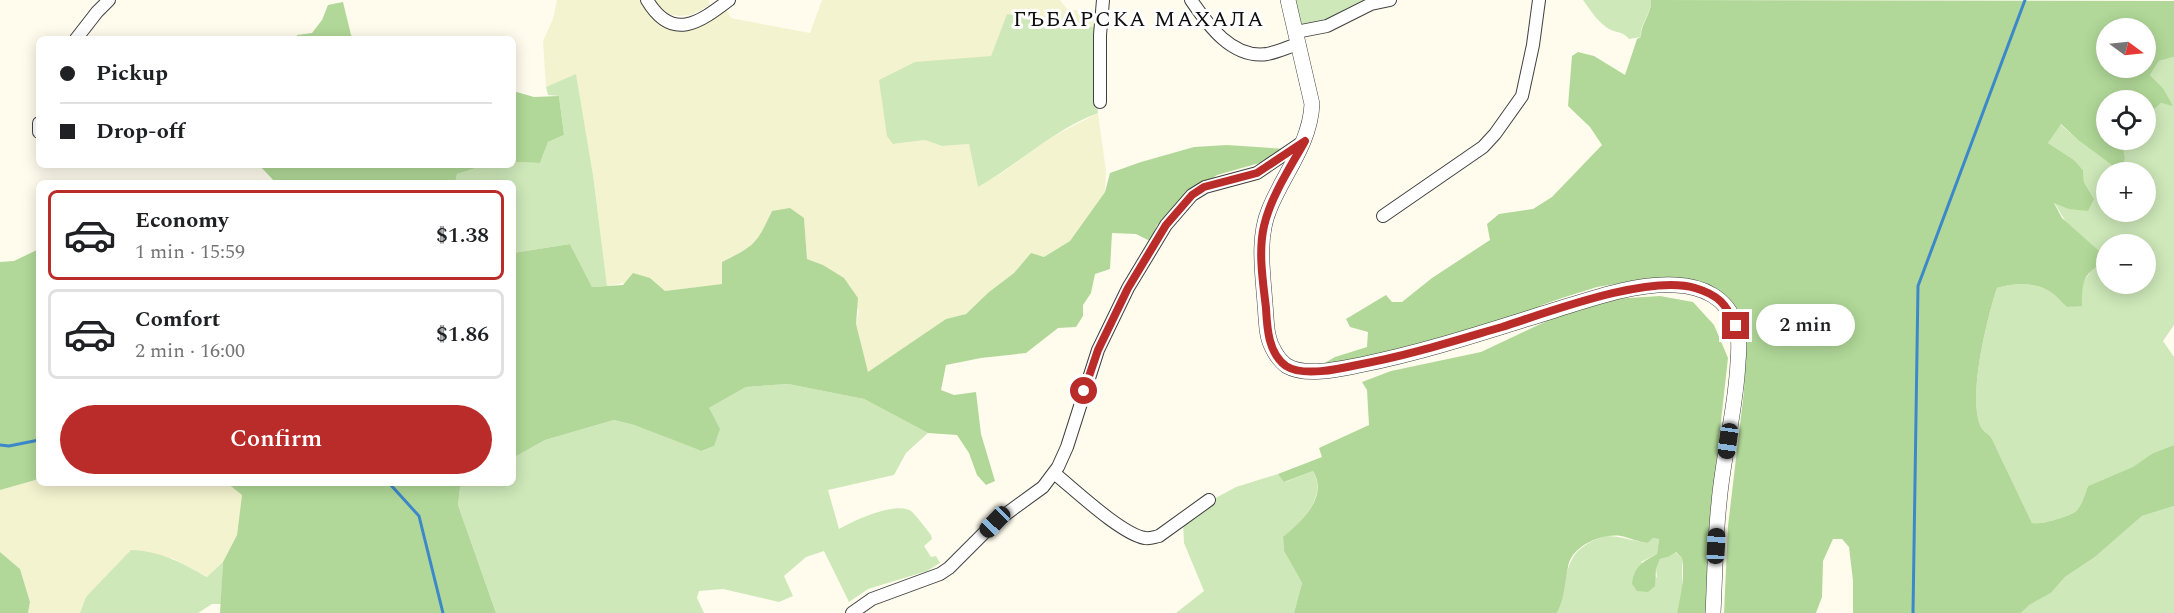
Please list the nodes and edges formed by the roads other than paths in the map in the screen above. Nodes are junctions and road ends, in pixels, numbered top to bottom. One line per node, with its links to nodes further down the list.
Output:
1 (109, 0): 9 (street)
2 (647, 0): 3 (street)
3 (729, 0)
4 (1103, 0): 11 (street)
5 (1191, 0): 10 (street)
6 (1288, 0): 10 (street)
7 (1390, 0): 10 (street)
8 (1539, 0): 13 (street)
9 (78, 36)
10 (1297, 38): 12 (street)
11 (1100, 102)
12 (1305, 141): 14 (street); 17 (street)
13 (1383, 216)
14 (1054, 473): 15 (street); 16 (street)
15 (1209, 500)
16 (852, 613)
17 (1713, 613)

